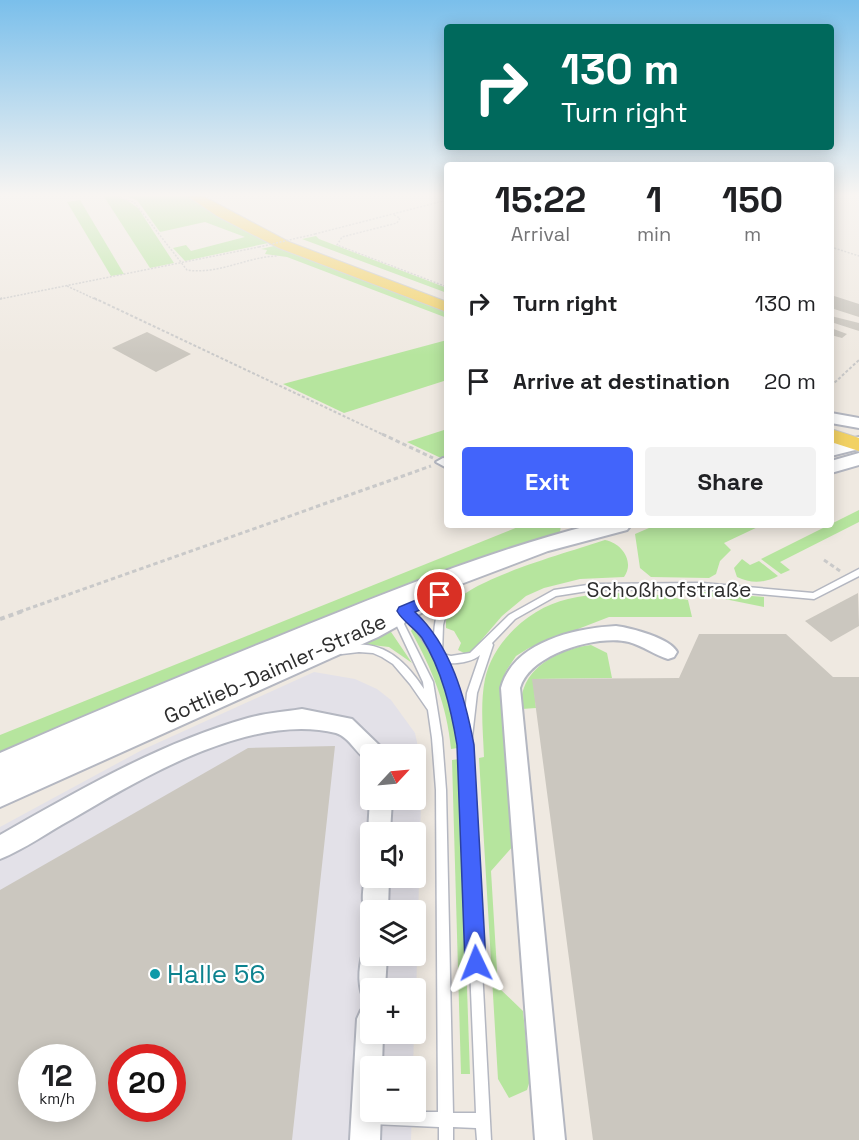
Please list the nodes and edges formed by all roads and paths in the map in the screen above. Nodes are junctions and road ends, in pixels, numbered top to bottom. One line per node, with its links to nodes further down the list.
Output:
1 (169, 248): 9 (path)
2 (254, 248): 9 (path, bridge)
3 (297, 248): 14 (main road)
4 (319, 248): 12 (main road)
5 (345, 248): 11 (path)
6 (835, 248): 7 (path)
7 (859, 256)
8 (285, 257): 9 (path)
9 (181, 264): 10 (path)
10 (67, 286): 13 (path); 21 (path)
11 (444, 286)
12 (444, 295)
13 (0, 299)
14 (444, 306)
15 (859, 360): 16 (path)
16 (834, 383)
17 (834, 421): 19 (main road)
18 (834, 436): 19 (main road)
19 (858, 441): 20 (main road); 23 (main road)
20 (834, 449)
21 (444, 463)
22 (444, 463): 32 (path)
23 (834, 464)
24 (834, 474): 25 (main road)
25 (859, 474)
26 (595, 528): 27 (main road, Gottlieb-Daimler-Straße)
27 (579, 530): 29 (main road, Gottlieb-Daimler-Straße)
28 (859, 572): 33 (lane, Schoßhofstraße)
29 (453, 583): 30 (main road, Gottlieb-Daimler-Straße); 31 (main road, Gottlieb-Daimler-Straße); 36 (lane)
30 (377, 606): 31 (lane); 40 (main road, Gottlieb-Daimler-Straße)
31 (404, 611): 35 (main road, Gottlieb-Daimler-Straße); 36 (lane); 37 (lane)
32 (0, 619)
33 (489, 642): 36 (lane, Schoßhofstraße); 39 (lane, Schoßhofstraße)
34 (668, 652): 49 (street)
35 (309, 656): 37 (lane); 41 (main road, Gottlieb-Daimler-Straße)
36 (439, 656): 39 (lane)
37 (433, 712): 44 (lane)
38 (366, 744): 42 (street)
39 (466, 745): 45 (lane)
40 (0, 767)
41 (0, 793)
42 (0, 848)
43 (369, 1044): 46 (street)
44 (446, 1120): 45 (lane); 46 (lane); 47 (lane)
45 (483, 1121): 48 (lane)
46 (365, 1128)
47 (446, 1140)
48 (483, 1140)
49 (550, 1140)

